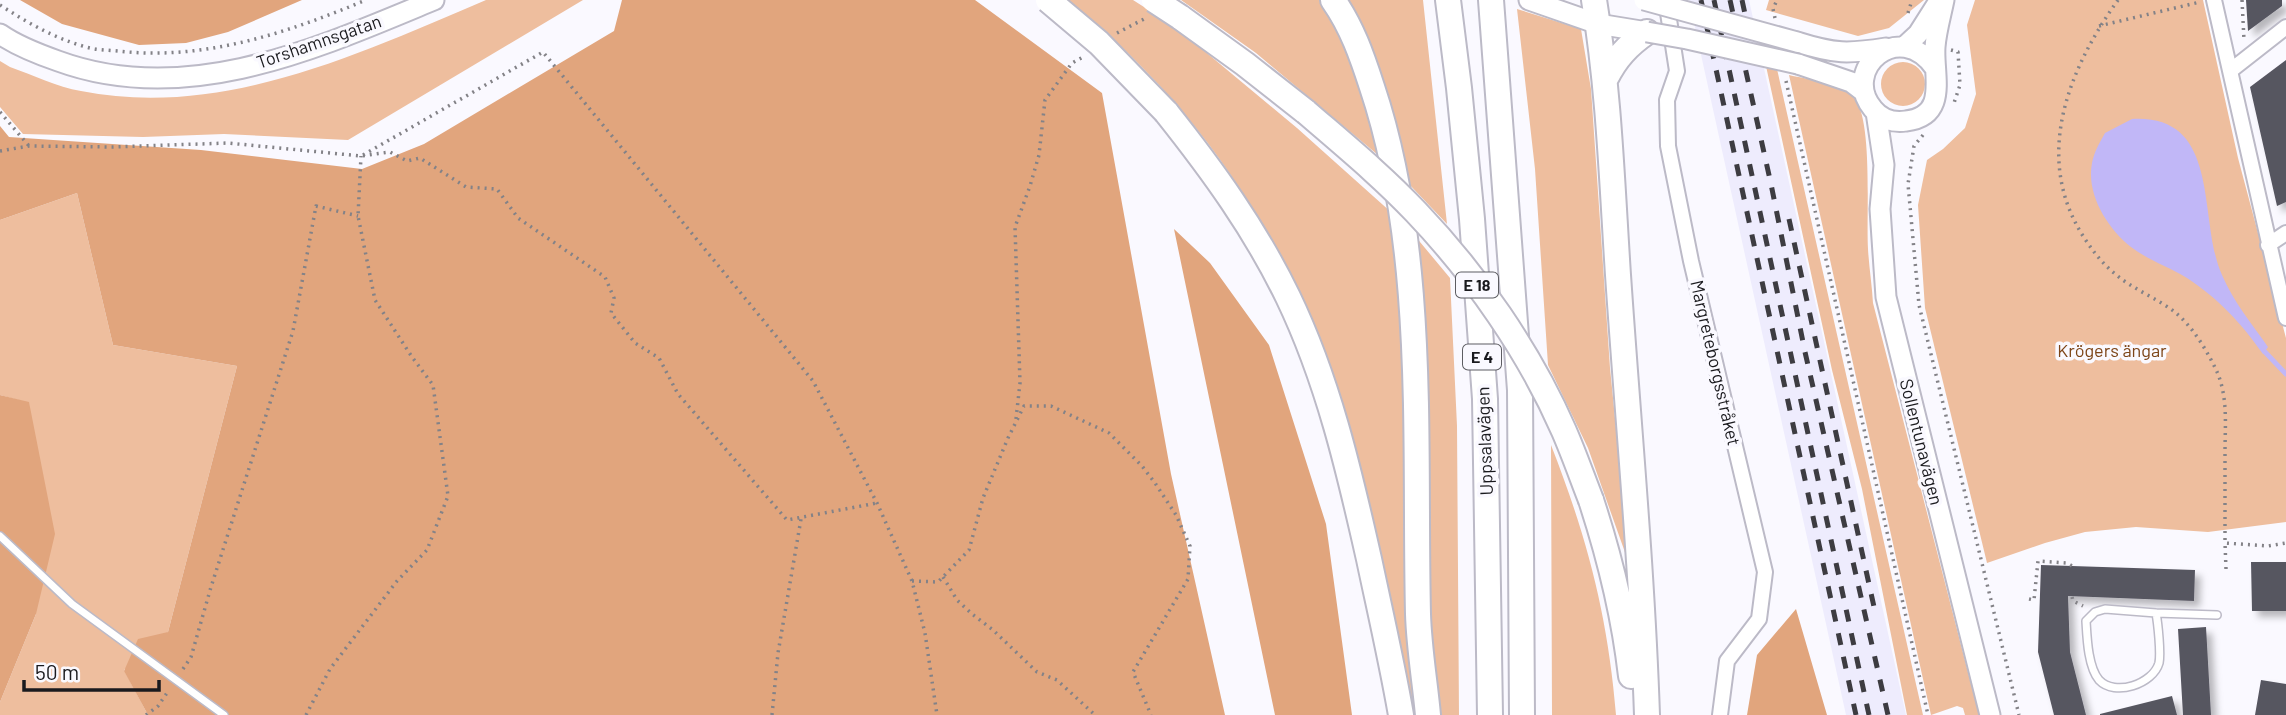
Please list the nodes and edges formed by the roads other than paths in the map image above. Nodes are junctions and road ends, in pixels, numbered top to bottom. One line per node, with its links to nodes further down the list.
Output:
1 (434, 0): 15 (street, Torshamnsgatan)
2 (1048, 0): 31 (highway, bridge)
3 (1333, 0): 32 (highway)
4 (1448, 0): 33 (highway, Uppsalavägen / E 4)
5 (1491, 0): 34 (highway, Uppsalavägen / E 4)
6 (1644, 0): 16 (street, bridge)
7 (1666, 0): 37 (street, Margreteborgsstråket)
8 (1942, 0): 16 (street, Sollentunavägen); 17 (street, Sollentunavägen)
9 (2214, 0): 18 (street)
10 (1531, 1): 12 (street)
11 (1152, 8): 35 (highway, E 18, bridge)
12 (1596, 12): 14 (street); 19 (highway)
13 (2286, 27): 18 (street)
14 (1647, 32): 19 (highway); 20 (street, bridge)
15 (0, 34)
16 (1898, 47): 17 (street); 20 (street, Sollentunavägen)
17 (1935, 68): 22 (street, Sollentunavägen)
18 (2230, 71): 25 (street)
19 (1606, 78): 36 (highway)
20 (1864, 92): 21 (street, Sollentunavägen)
21 (1875, 112): 22 (street); 23 (street, Sollentunavägen)
22 (1918, 126): 23 (street, Sollentunavägen)
23 (1884, 165): 38 (street, Sollentunavägen)
24 (2286, 233): 25 (street)
25 (2269, 246): 26 (street)
26 (2286, 318)
27 (0, 536): 30 (lane)
28 (2156, 614): 28 (lane); 29 (lane)
29 (2217, 615)
30 (224, 715)
31 (1401, 715)
32 (1428, 715)
33 (1490, 715)
34 (1522, 715)
35 (1634, 715)
36 (1647, 715)
37 (1720, 715)
38 (1990, 715)

